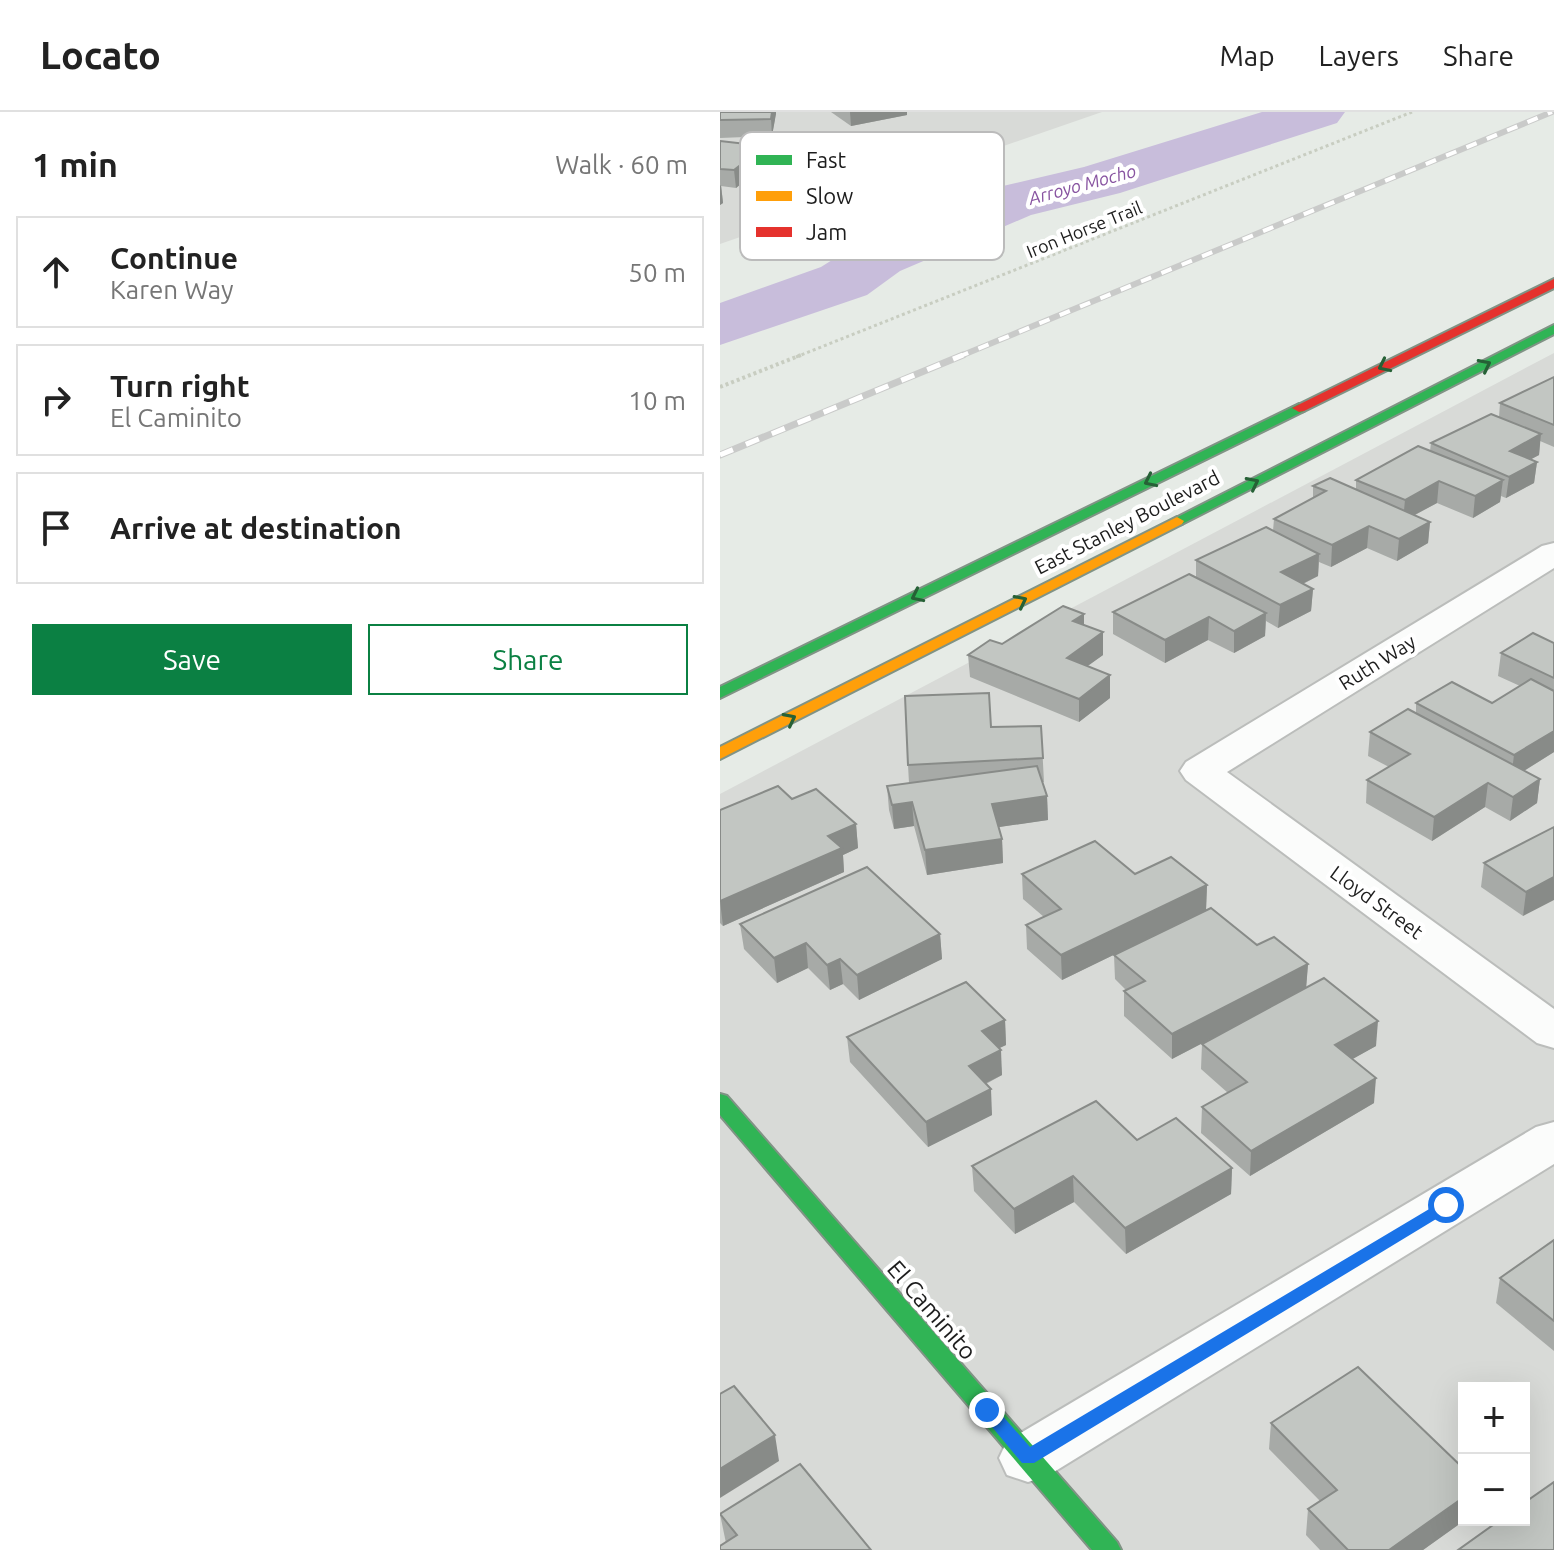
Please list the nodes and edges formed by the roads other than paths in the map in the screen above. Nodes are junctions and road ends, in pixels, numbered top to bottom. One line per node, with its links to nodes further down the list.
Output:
1 (1554, 283): 4 (main road, East Stanley Boulevard, one-way to 4)
2 (1554, 329): 5 (main road, East Stanley Boulevard, one-way to 2)
3 (1549, 561): 6 (street, Ruth Way)
4 (720, 693)
5 (720, 754)
6 (1200, 771): 7 (street, Lloyd Street)
7 (1554, 1032)
8 (720, 1101): 10 (main road, El Caminito)
9 (1554, 1140): 10 (street)
10 (1028, 1458): 11 (main road, El Caminito)
11 (1108, 1550)

